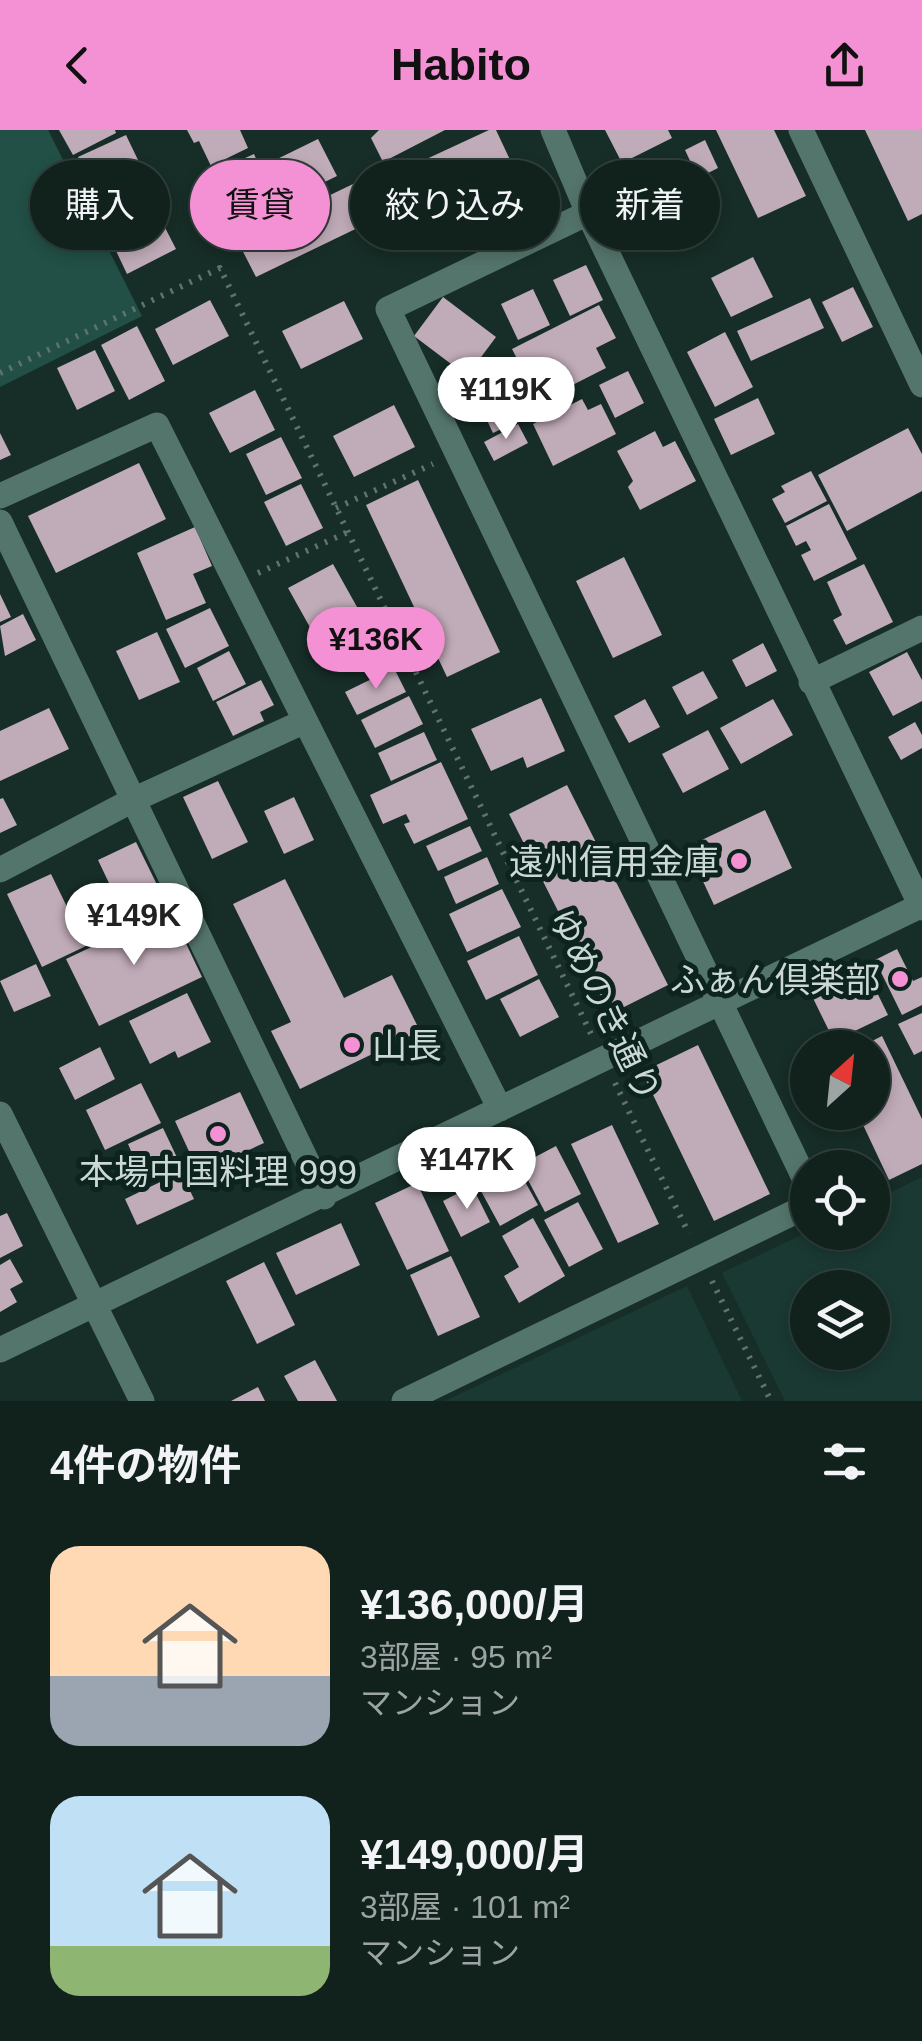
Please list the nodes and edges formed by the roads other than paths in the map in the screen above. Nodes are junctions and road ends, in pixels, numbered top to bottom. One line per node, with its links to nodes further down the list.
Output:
1 (553, 130): 3 (street)
2 (801, 130): 6 (street)
3 (580, 194)
4 (580, 217): 15 (street)
5 (606, 250): 10 (street)
6 (922, 385)
7 (0, 496): 11 (street)
8 (0, 522): 12 (street)
9 (922, 628): 10 (street)
10 (811, 682): 14 (street)
11 (303, 722): 12 (street); 16 (street)
12 (133, 800): 13 (street); 19 (street)
13 (0, 870)
14 (922, 906): 15 (street)
15 (722, 1001): 16 (street); 18 (street)
16 (500, 1109): 19 (street)
17 (0, 1114): 21 (street)
18 (791, 1150)
19 (324, 1197): 21 (street)
20 (790, 1215): 24 (street)
21 (91, 1306): 22 (street); 23 (street)
22 (0, 1350)
23 (142, 1401)
24 (404, 1401)

